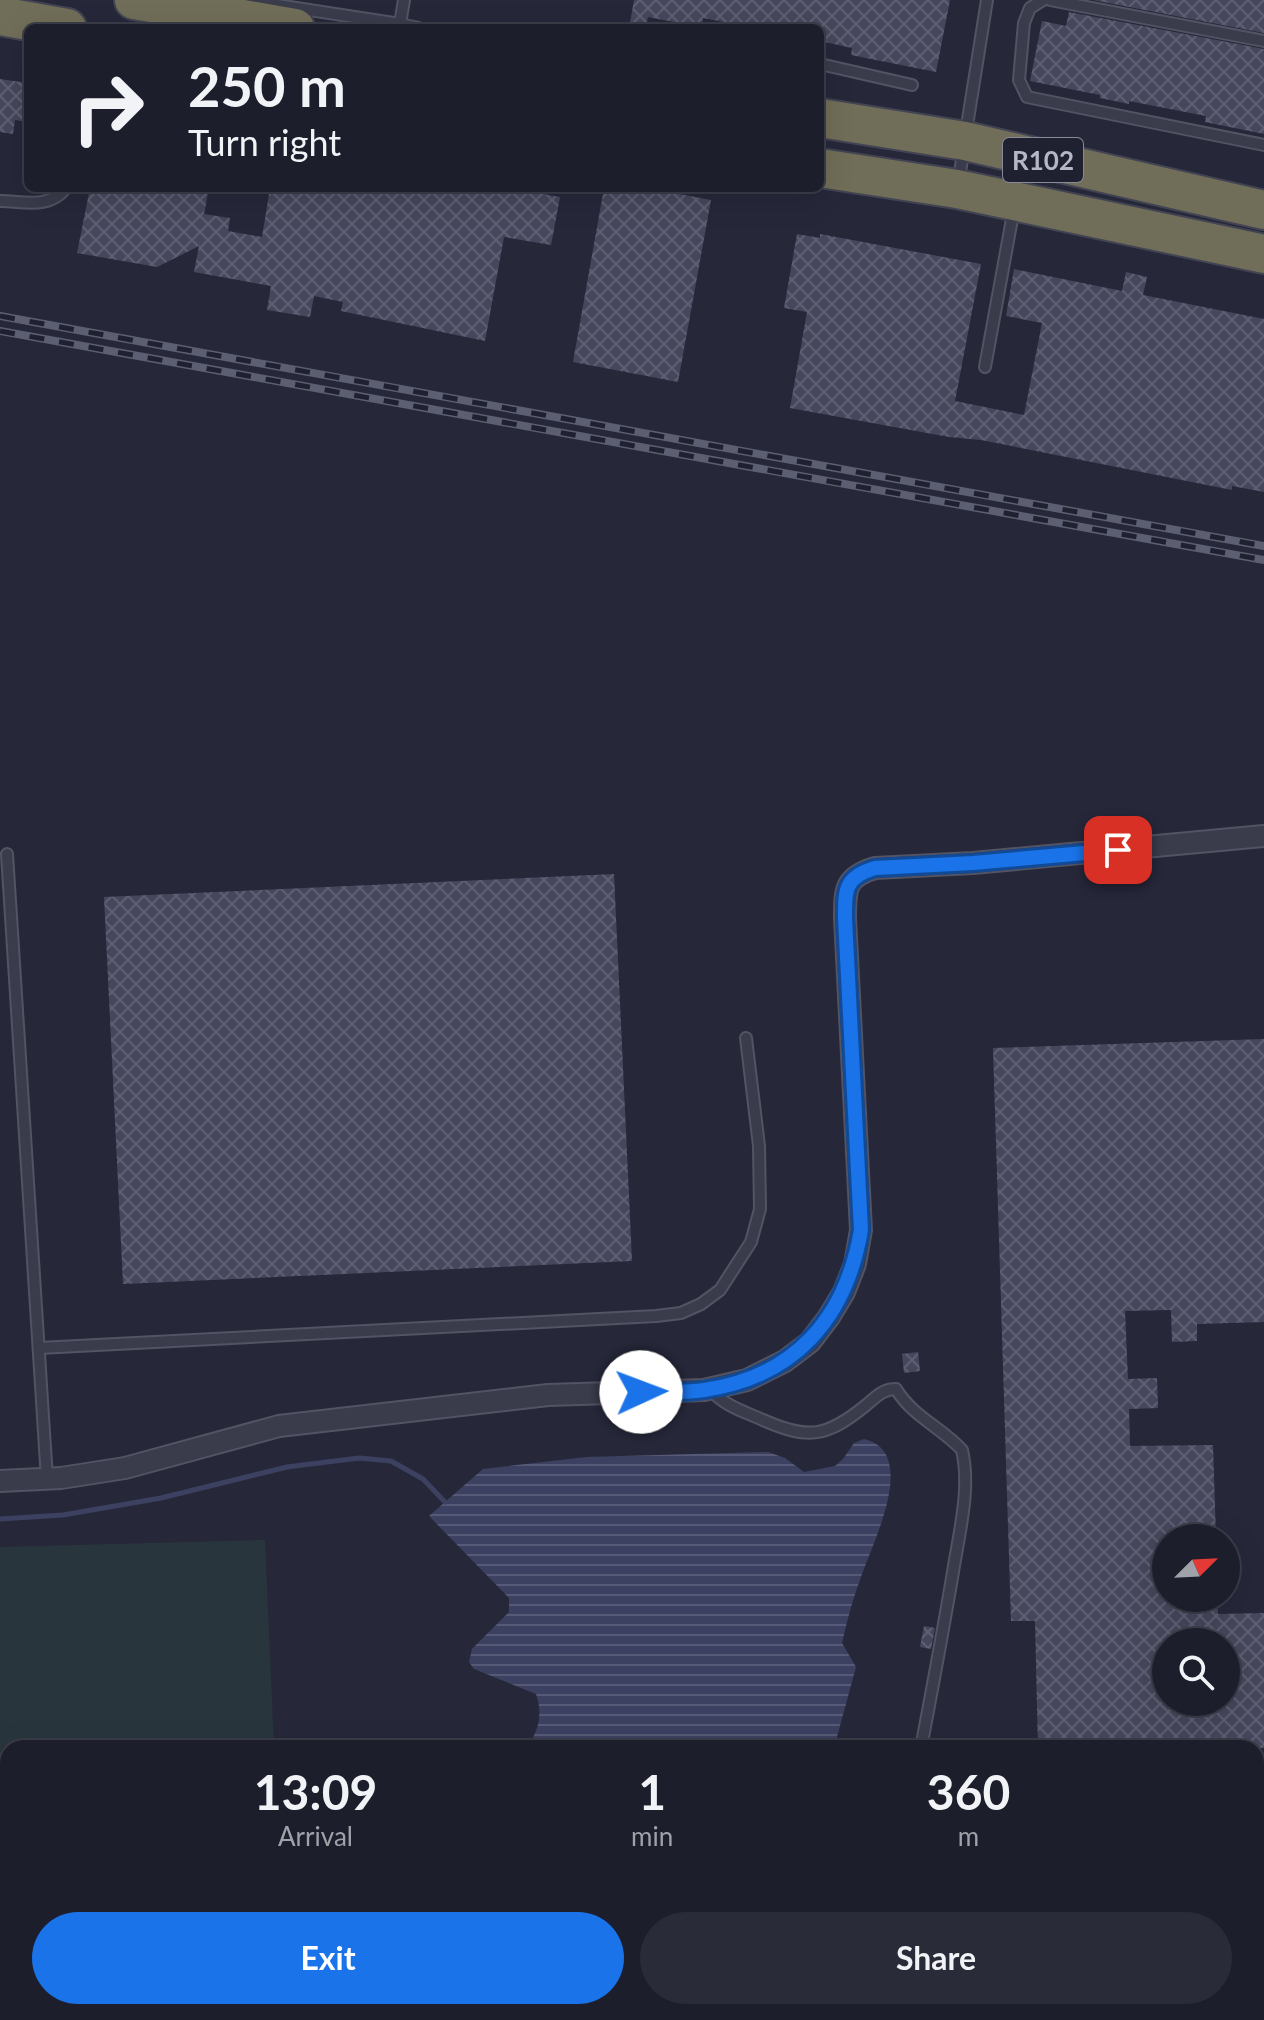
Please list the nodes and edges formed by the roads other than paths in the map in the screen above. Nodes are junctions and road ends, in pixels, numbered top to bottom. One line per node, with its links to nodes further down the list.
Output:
1 (134, 0): 6 (highway)
2 (404, 0): 11 (lane)
3 (987, 0): 17 (lane)
4 (1043, 0): 18 (lane)
5 (1050, 0): 12 (lane)
6 (231, 4): 9 (highway); 10 (lane)
7 (0, 16): 8 (highway)
8 (45, 24)
9 (284, 24)
10 (385, 24)
11 (400, 24)
12 (1264, 41)
13 (824, 65): 14 (lane)
14 (912, 85)
15 (872, 114): 17 (lane)
16 (824, 119): 17 (highway, R102)
17 (965, 137): 20 (highway, R102); 21 (lane)
18 (1264, 145)
19 (824, 169): 21 (highway, R102)
20 (1020, 179): 21 (highway, R102); 24 (highway, R102); 25 (highway, R102); 26 (lane)
21 (957, 189)
22 (62, 192): 23 (lane)
23 (0, 201)
24 (1254, 208): 25 (highway)
25 (1250, 251)
26 (985, 367)
27 (1264, 836): 31 (street)
28 (7, 854): 30 (lane)
29 (746, 1038): 30 (lane)
30 (39, 1348): 32 (lane)
31 (710, 1389): 32 (street); 34 (lane)
32 (47, 1479): 33 (street)
33 (0, 1481)
34 (923, 1740)

